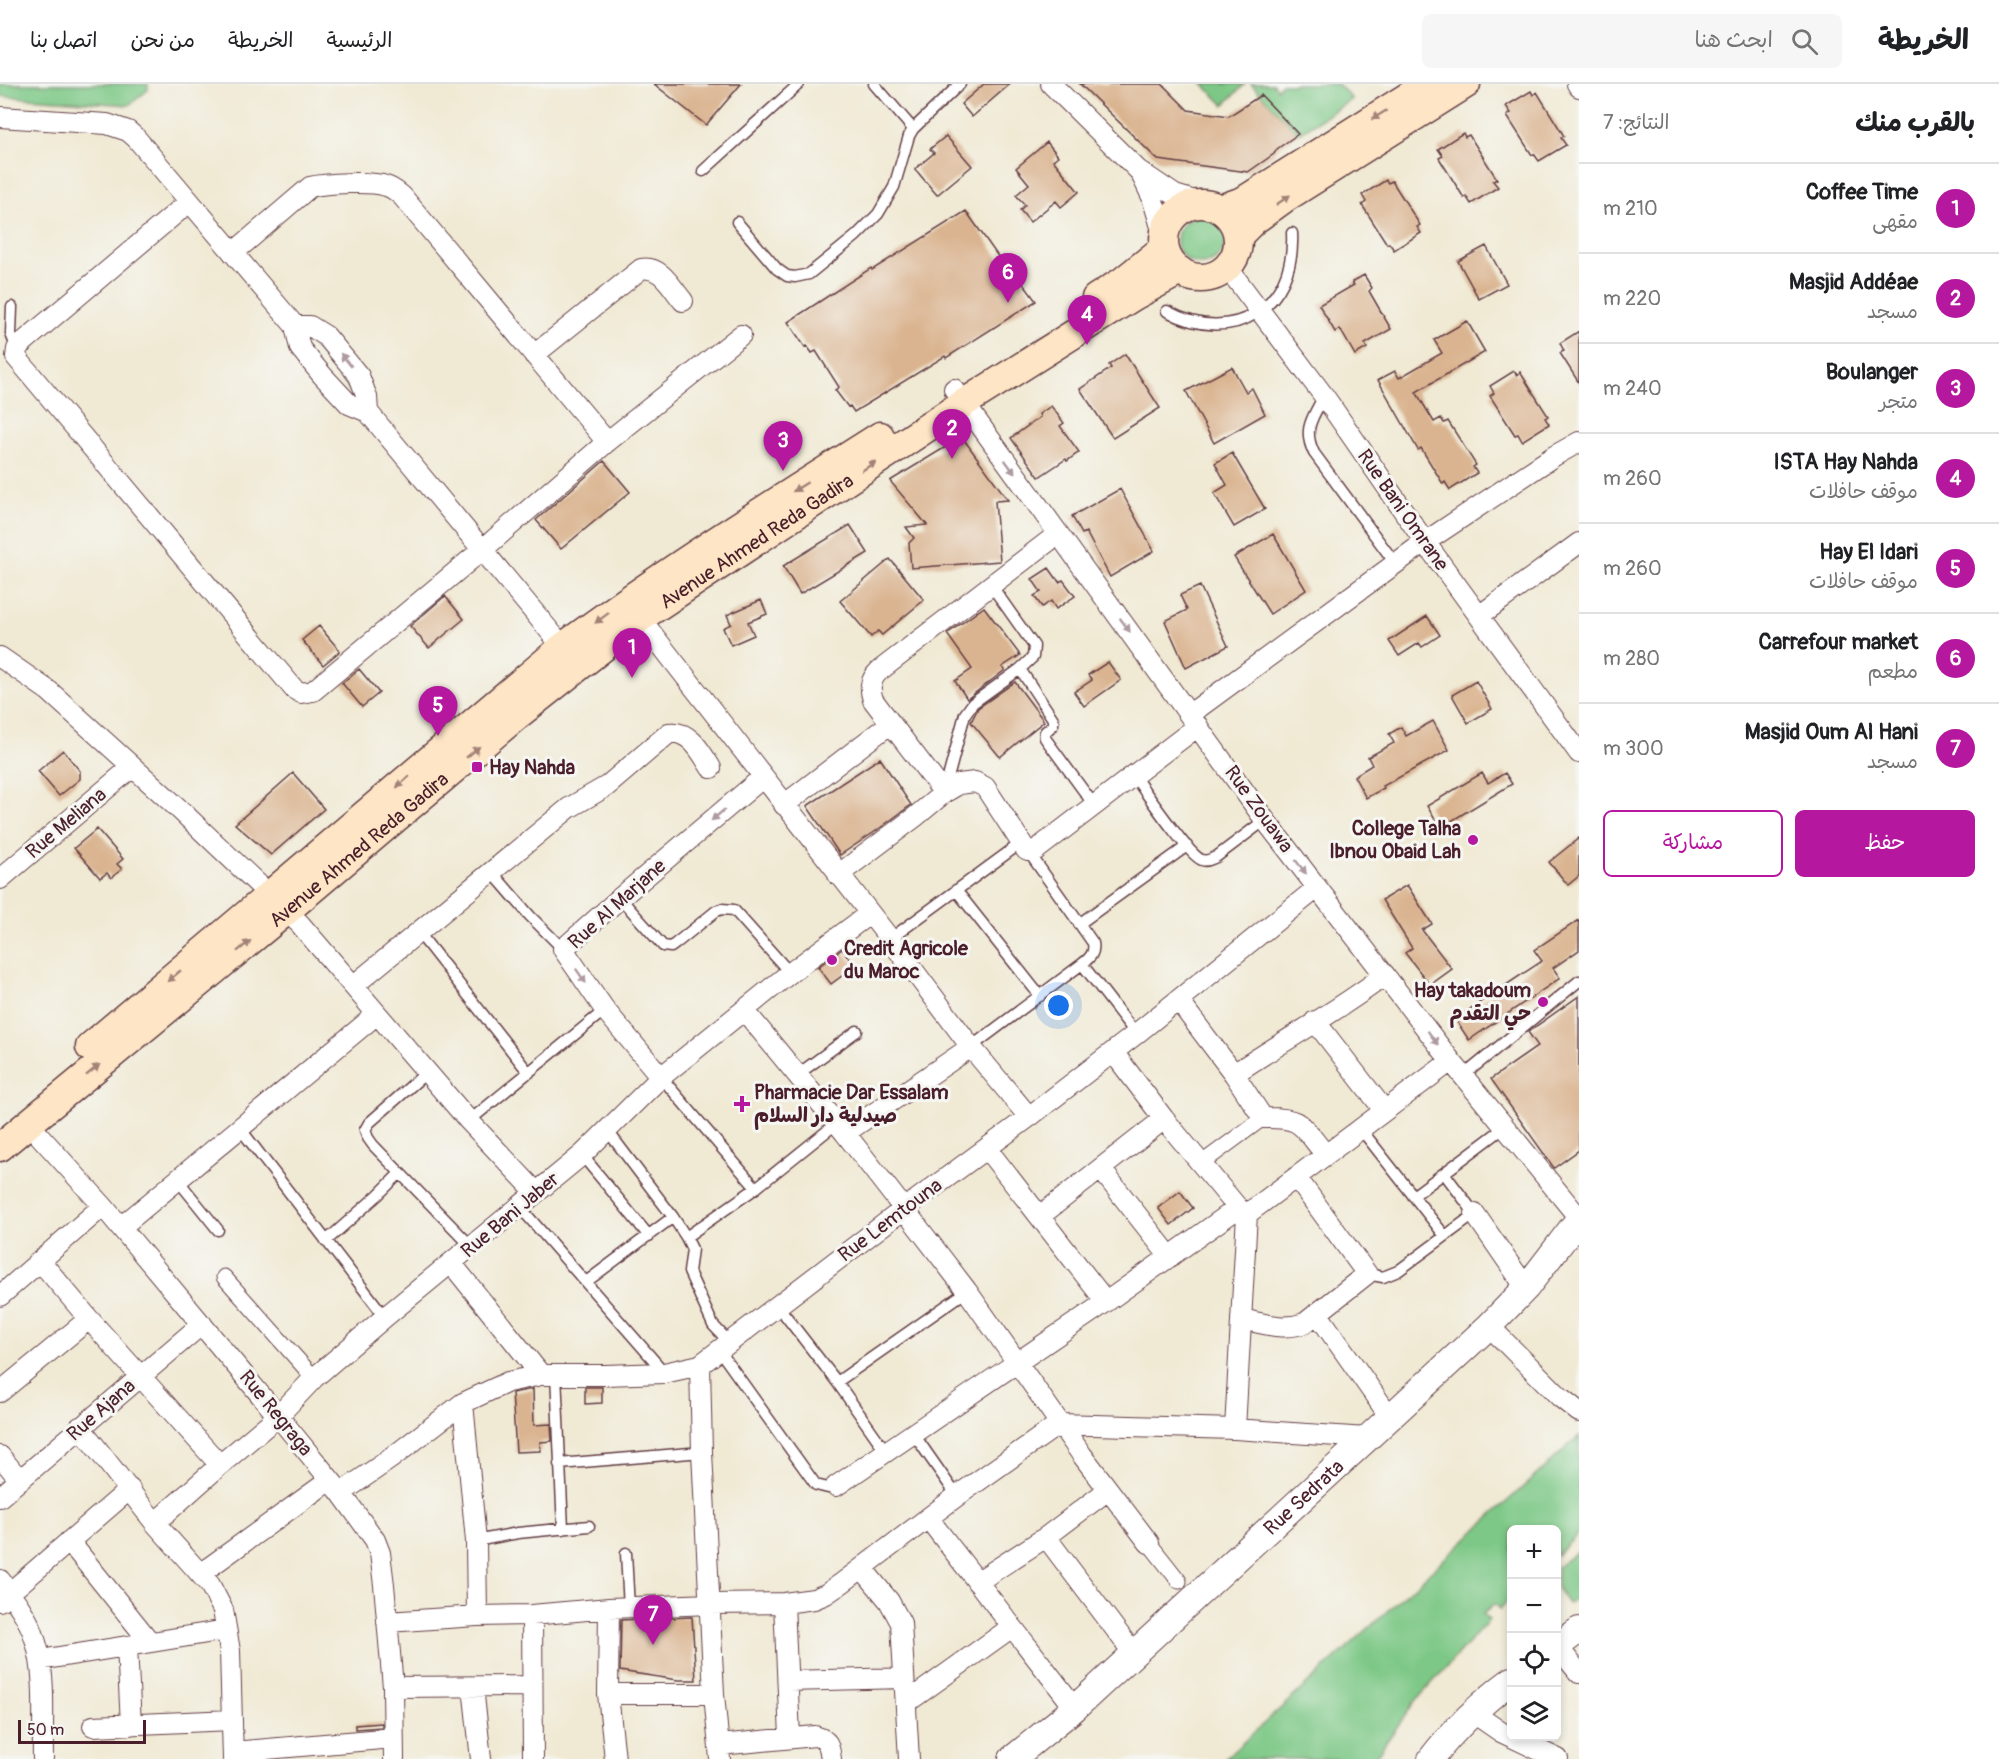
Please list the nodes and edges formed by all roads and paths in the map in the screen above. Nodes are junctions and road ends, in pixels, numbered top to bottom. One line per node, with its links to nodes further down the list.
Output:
1 (799, 84): 10 (lane)
2 (874, 84): 8 (lane)
3 (960, 84): 8 (lane)
4 (1051, 84): 9 (street)
5 (1428, 84): 12 (main road, one-way to 12)
6 (1466, 84): 15 (main road, one-way to 6)
7 (0, 117): 11 (street)
8 (913, 129): 13 (lane)
9 (1138, 170): 12 (street); 16 (street)
10 (703, 171)
11 (189, 202): 17 (street); 26 (street)
12 (1211, 206): 15 (main road); 16 (main road)
13 (737, 222)
14 (1292, 233): 23 (lane)
15 (1238, 236): 18 (main road)
16 (1164, 242): 19 (main road); 28 (main road, Avenue Ahmed Reda Gadira)
17 (233, 253): 24 (street); 27 (street)
18 (1227, 267): 19 (main road); 23 (street, Rue Bani Omrane)
19 (1180, 271): 28 (main road, Avenue Ahmed Reda Gadira)
20 (683, 301): 27 (street)
21 (12, 307): 26 (lane)
22 (1167, 311): 23 (lane)
23 (1260, 312): 29 (street, Rue Bani Omrane)
24 (295, 326): 30 (street); 30 (street, one-way to 24)
25 (741, 335): 31 (street)
26 (17, 349): 36 (street)
27 (534, 355): 31 (street)
28 (959, 396): 33 (street, Rue Zouawa, one-way to 33); 39 (main road, Avenue Ahmed Reda Gadira)
29 (1324, 396): 34 (street, Rue Bani Omrane); 37 (lane)
30 (368, 412): 36 (street)
31 (607, 442): 36 (street)
32 (1579, 442): 34 (street)
33 (1058, 534): 38 (street); 44 (street, Rue Zouawa, one-way to 44)
34 (1425, 542): 37 (street); 40 (street, Rue Bani Omrane)
35 (1579, 543): 40 (street)
36 (482, 550): 41 (street)
37 (1395, 563): 44 (street)
38 (991, 585): 43 (lane); 45 (street)
39 (633, 609): 41 (main road, Avenue Ahmed Reda Gadira, one-way to 41); 50 (street); 63 (main road, Avenue Ahmed Reda Gadira, one-way to 39)
40 (1479, 616): 46 (street, Rue Bani Omrane)
41 (563, 647): 63 (main road, Avenue Ahmed Reda Gadira, one-way to 63)
42 (0, 657): 47 (street)
43 (1020, 669): 51 (lane); 52 (lane)
44 (1194, 720): 49 (street); 54 (street, Rue Zouawa)
45 (891, 723): 51 (street); 53 (street)
46 (1579, 753)
47 (132, 767): 59 (street, Rue Meliana); 63 (street)
48 (711, 768): 57 (street)
49 (1134, 776): 52 (street); 55 (lane)
50 (762, 778): 53 (street); 62 (street, Rue Al Marjane, one-way to 62)
51 (944, 794): 56 (street); 58 (street)
52 (1094, 805): 56 (street)
53 (784, 806): 58 (street)
54 (1265, 820): 55 (lane); 60 (street, Rue Zouawa, one-way to 60)
55 (1187, 846): 65 (lane)
56 (1024, 847): 61 (lane); 65 (lane)
57 (492, 872): 66 (street); 68 (lane)
58 (838, 875): 64 (street)
59 (0, 879)
60 (1317, 888): 71 (street, Rue Zouawa); 75 (street, Rue Lemtouna)
61 (956, 890): 67 (lane); 74 (lane)
62 (620, 898): 68 (street, Rue Al Marjane); 70 (lane)
63 (278, 903): 73 (street); 95 (main road, Avenue Ahmed Reda Gadira, one-way to 63); 96 (main road, Avenue Ahmed Reda Gadira, one-way to 96)
64 (869, 914): 67 (street); 70 (street, Rue Bani Jaber)
65 (1078, 924): 69 (lane)
66 (419, 933): 73 (street); 86 (lane)
67 (890, 939): 82 (street)
68 (563, 949): 76 (street, Rue Al Marjane, one-way to 76)
69 (1082, 964): 74 (lane); 81 (lane)
70 (790, 973): 77 (street, Rue Bani Jaber)
71 (1385, 975): 79 (street); 84 (street, Rue Zouawa, one-way to 84)
72 (1579, 981): 84 (lane)
73 (353, 986): 78 (street)
74 (1040, 996): 82 (lane)
75 (1178, 1000): 81 (street, Rue Lemtouna); 87 (street)
76 (605, 1010): 86 (lane); 89 (street, Rue Al Marjane)
77 (744, 1010): 88 (street); 89 (street, Rue Bani Jaber)
78 (376, 1014): 85 (street); 97 (street)
79 (1315, 1021): 87 (street); 90 (street)
80 (856, 1031): 88 (lane)
81 (1136, 1034): 83 (street, Rue Lemtouna)
82 (971, 1047): 91 (street); 99 (street)
83 (1113, 1052): 91 (street, Rue Lemtouna); 93 (street)
84 (1457, 1068): 90 (street); 98 (street, Rue Zouawa)
85 (427, 1072): 94 (street); 108 (lane)
86 (529, 1073): 94 (lane)
87 (1234, 1074): 92 (street)
88 (797, 1075): 99 (street)
89 (661, 1077): 101 (street, Rue Bani Jaber); 112 (lane)
90 (1384, 1110): 100 (street)
91 (1029, 1117): 103 (street, Rue Lemtouna)
92 (1263, 1118): 104 (street); 106 (street)
93 (1164, 1119): 106 (street); 107 (street)
94 (469, 1121): 113 (street)
95 (28, 1123): 102 (main road, Avenue Ahmed Reda Gadira); 115 (street, Rue Regraga)
96 (0, 1124)
97 (239, 1127): 111 (street); 128 (lane)
98 (1504, 1127): 109 (lane); 122 (street, Rue Zouawa)
99 (841, 1128): 112 (lane); 117 (street)
100 (1360, 1128): 104 (street); 114 (lane)
101 (608, 1130): 105 (street, Rue Bani Jaber); 121 (lane)
102 (0, 1147)
103 (987, 1149): 117 (street, Rue Lemtouna); 120 (street)
104 (1325, 1154): 110 (street)
105 (582, 1155): 113 (street, Rue Bani Jaber); 125 (lane)
106 (1202, 1163): 118 (street)
107 (1101, 1168): 120 (street); 130 (street)
108 (400, 1173): 128 (lane); 129 (lane)
109 (1444, 1173): 114 (lane); 119 (lane)
110 (1296, 1177): 118 (street); 133 (street)
111 (177, 1179): 123 (street); 124 (lane)
112 (756, 1188): 127 (lane)
113 (536, 1192): 116 (street, Rue Bani Jaber)
114 (1413, 1196): 126 (lane)
115 (103, 1206): 123 (street, Rue Regraga); 131 (street)
116 (519, 1206): 129 (street, Rue Bani Jaber); 135 (lane)
117 (904, 1209): 137 (street); 140 (street, Rue Lemtouna)
118 (1242, 1211): 130 (street); 144 (street)
119 (1475, 1214): 126 (lane); 136 (street)
120 (1040, 1216): 139 (street)
121 (674, 1217): 125 (lane); 127 (lane)
122 (1579, 1219): 136 (street, Rue Sedrata)
123 (121, 1227): 145 (street, Rue Regraga)
124 (218, 1230)
125 (648, 1236): 135 (lane)
126 (1445, 1236): 133 (lane)
127 (686, 1237): 147 (lane)
128 (326, 1241): 142 (lane)
129 (472, 1247): 132 (street, Rue Bani Jaber)
130 (1170, 1257): 139 (street)
131 (41, 1262): 138 (street); 143 (street)
132 (452, 1264): 142 (street, Rue Bani Jaber); 151 (street)
133 (1367, 1274): 141 (street)
134 (224, 1277): 153 (street)
135 (586, 1282): 150 (lane)
136 (1526, 1287): 146 (street, Rue Sedrata)
137 (967, 1291): 148 (street); 154 (lane)
138 (0, 1296)
139 (1106, 1302): 148 (street)
140 (778, 1306): 147 (street, Rue Lemtouna); 154 (lane)
141 (1317, 1313): 144 (street); 159 (street)
142 (385, 1317): 153 (street, Rue Bani Jaber)
143 (89, 1319): 152 (street); 155 (street)
144 (1241, 1319): 162 (street)
145 (202, 1324): 152 (street, Rue Ajana); 158 (street, Rue Regraga)
146 (1490, 1326): 157 (street); 159 (street, Rue Sedrata)
147 (725, 1347): 149 (street, Rue Lemtouna); 171 (lane)
148 (1017, 1362): 160 (street); 163 (street)
149 (700, 1365): 150 (street, Rue Lemtouna); 165 (street)
150 (664, 1373): 151 (street, Rue Lemtouna)
151 (549, 1375): 156 (street, Rue Lemtouna); 168 (lane)
152 (140, 1376): 161 (street, Rue Ajana); 169 (street)
153 (315, 1378): 158 (street, Rue Bani Jaber)
154 (837, 1382): 166 (lane)
155 (0, 1392)
156 (463, 1403): 172 (street, Rue Lemtouna); 183 (street)
157 (1579, 1412)
158 (278, 1416): 169 (street, Rue Bani Jaber); 172 (street, Rue Regraga)
159 (1390, 1417): 164 (street, Rue Sedrata)
160 (1059, 1424): 162 (street); 174 (street); 175 (street)
161 (81, 1427): 170 (street, Rue Ajana); 173 (street)
162 (1235, 1429): 164 (street)
163 (913, 1433): 166 (street); 175 (lane)
164 (1367, 1438): 205 (street, Rue Sedrata)
165 (702, 1452): 168 (lane); 191 (street)
166 (887, 1453): 171 (street)
167 (0, 1456): 170 (street)
168 (559, 1464): 180 (lane)
169 (220, 1465): 178 (street, Rue Bani Jaber)
170 (20, 1480): 176 (street, Rue Ajana)
171 (836, 1486)
172 (336, 1487): 187 (street, Rue Lemtouna); 197 (street, Rue Regraga)
173 (130, 1489): 178 (street); 182 (street)
174 (1108, 1490): 181 (street); 184 (street)
175 (957, 1496): 177 (street)
176 (0, 1497)
177 (928, 1518): 186 (street); 189 (street)
178 (155, 1523): 187 (street)
179 (589, 1526): 180 (lane)
180 (563, 1529): 183 (lane)
181 (1046, 1537): 189 (street); 205 (street)
182 (69, 1541): 190 (street); 201 (street)
183 (476, 1541): 196 (street)
184 (1149, 1543): 188 (street)
185 (626, 1553): 194 (lane)
186 (862, 1568): 192 (street); 208 (street)
187 (200, 1574): 199 (street)
188 (1179, 1581)
189 (977, 1582): 198 (street)
190 (3, 1591): 206 (street)
191 (711, 1604): 192 (street); 194 (street); 215 (street)
192 (784, 1604): 209 (street)
193 (609, 1608): 194 (street); 195 (street); 214 (street)
194 (629, 1608)
195 (532, 1615): 196 (street); 211 (street)
196 (477, 1616): 197 (street)
197 (387, 1622): 212 (street, Rue Regraga)
198 (1012, 1627): 216 (street); 217 (street)
199 (226, 1630): 201 (street); 219 (street)
200 (1579, 1630): 202 (street)
201 (150, 1642): 203 (street)
202 (1561, 1643)
203 (127, 1646): 206 (street); 220 (street)
204 (1561, 1651): 207 (street)
205 (1134, 1654): 217 (street, Rue Sedrata)
206 (40, 1660): 226 (street)
207 (1579, 1673)
208 (904, 1678): 209 (street); 216 (street)
209 (788, 1681): 222 (street)
210 (1507, 1684): 218 (street)
211 (532, 1686): 213 (street); 229 (street)
212 (393, 1687): 213 (street); 223 (street, Rue Regraga)
213 (473, 1687): 228 (street)
214 (608, 1694): 215 (street); 230 (street)
215 (714, 1694): 224 (street)
216 (906, 1703): 232 (street)
217 (1075, 1708): 233 (street, Rue Sedrata)
218 (1472, 1712): 234 (street); 235 (street)
219 (232, 1720): 220 (street); 225 (street)
220 (131, 1725): 221 (street)
221 (93, 1726)
222 (790, 1737): 224 (street); 231 (street)
223 (393, 1738): 225 (street); 227 (street, Rue Regraga)
224 (720, 1752)
225 (233, 1755)
226 (43, 1759)
227 (394, 1759)
228 (480, 1759)
229 (533, 1759)
230 (615, 1759)
231 (831, 1759)
232 (909, 1759)
233 (1012, 1759)
234 (1431, 1759)
235 (1558, 1759)

